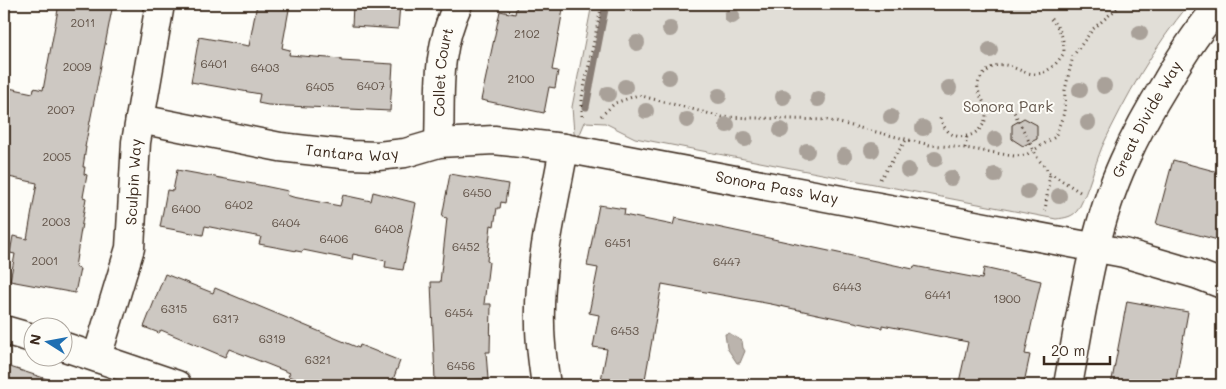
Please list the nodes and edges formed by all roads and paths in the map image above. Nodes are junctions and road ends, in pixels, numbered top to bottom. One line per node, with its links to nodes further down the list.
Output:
1 (160, 4): 13 (street, Sculpin Way)
2 (458, 4): 16 (street, Collet Court)
3 (602, 4): 10 (path)
4 (1122, 4): 8 (path)
5 (1221, 4): 24 (street, Great Divide Way)
6 (1048, 16): 7 (path)
7 (1064, 53): 8 (path); 14 (path)
8 (1073, 56): 19 (path)
9 (1012, 108): 19 (path)
10 (582, 116)
11 (601, 116): 15 (path)
12 (940, 118): 14 (path)
13 (140, 119): 16 (street, Tantara Way); 29 (street, Sculpin Way)
14 (967, 136): 18 (path)
15 (906, 140): 18 (path); 21 (path)
16 (439, 143): 17 (street, Tantara Way)
17 (564, 148): 24 (street, Sonora Pass Way); 31 (street)
18 (965, 148): 19 (path)
19 (1035, 152): 20 (path)
20 (1050, 173): 22 (path); 23 (path)
21 (880, 179)
22 (1080, 192)
23 (1045, 211)
24 (1096, 248): 25 (street, Sonora Pass Way); 32 (street, Great Divide Way)
25 (1222, 284)
26 (4, 330): 27 (street)
27 (22, 335)
28 (72, 349): 29 (street)
29 (97, 357): 30 (street)
30 (177, 385)
31 (546, 385)
32 (1068, 385)

